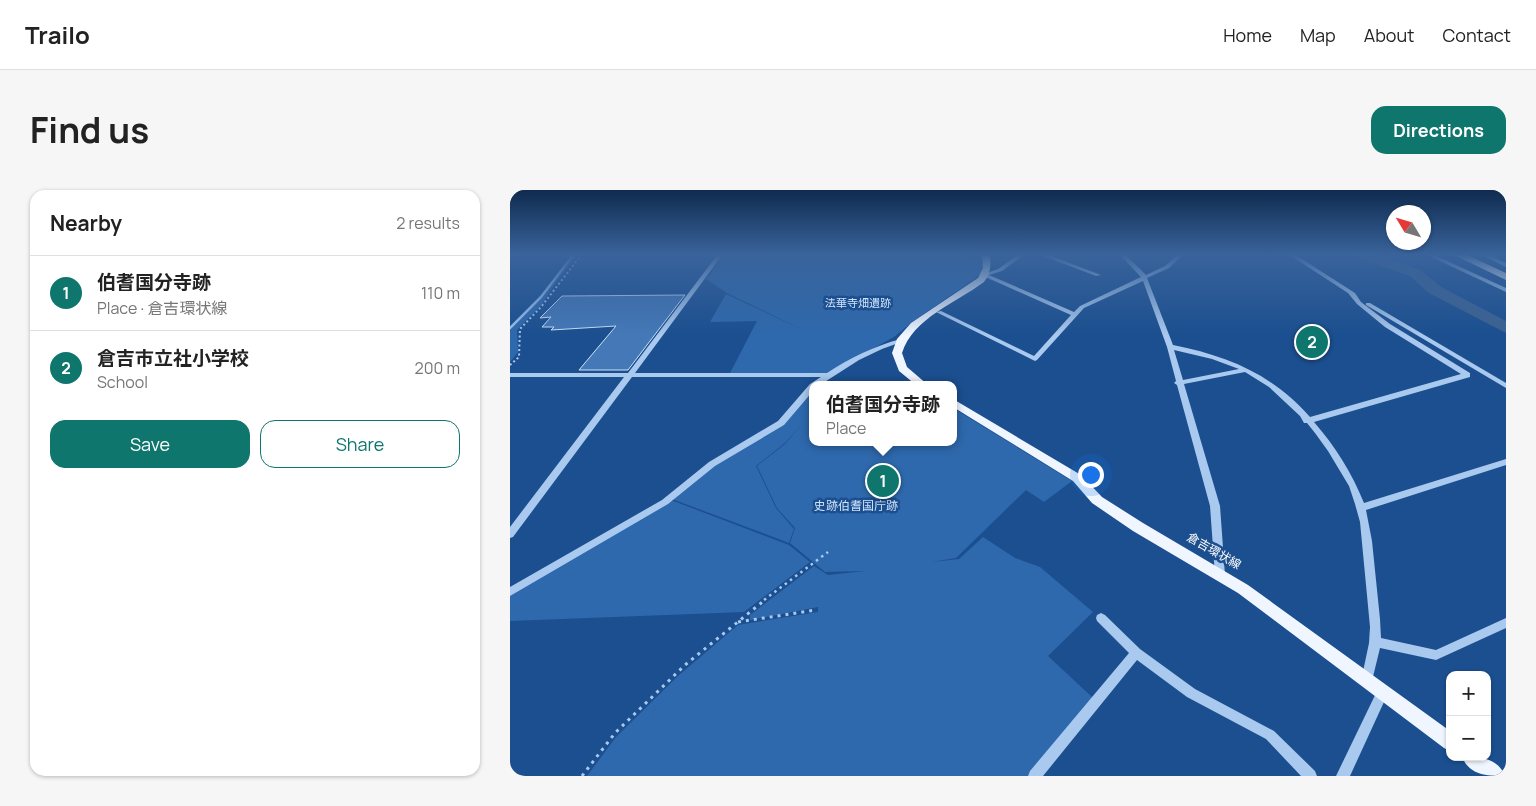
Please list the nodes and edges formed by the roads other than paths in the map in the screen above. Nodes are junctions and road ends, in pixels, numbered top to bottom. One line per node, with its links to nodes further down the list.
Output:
1 (701, 281): 16 (street)
2 (978, 281): 12 (main road)
3 (998, 281): 11 (street)
4 (1135, 281): 11 (street)
5 (1147, 281): 13 (street)
6 (1333, 281): 9 (street)
7 (1487, 281): 8 (street)
8 (1506, 290)
9 (1350, 292): 21 (street); 24 (street)
10 (939, 312): 11 (street)
11 (1075, 315)
12 (901, 342): 17 (street); 19 (main road)
13 (1170, 347): 14 (street); 20 (street)
14 (1246, 370): 20 (street); 24 (street)
15 (510, 375): 16 (street)
16 (632, 375): 17 (street); 27 (street)
17 (827, 375): 18 (street)
18 (820, 381)
19 (918, 381)
20 (1178, 383): 28 (street)
21 (1506, 386)
22 (809, 391): 29 (street)
23 (957, 404): 28 (main road, 倉吉環状線)
24 (1307, 420): 26 (street)
25 (1506, 462): 26 (street)
26 (1361, 508): 32 (street)
27 (510, 534)
28 (1220, 575): 34 (main road, 倉吉環状線)
29 (510, 592)
30 (1101, 618): 33 (street)
31 (1506, 624): 32 (street)
32 (1375, 642): 34 (street)
33 (1136, 653): 38 (street); 39 (street)
34 (1367, 680): 35 (main road, 倉吉環状線)
35 (1382, 691): 36 (main road, 倉吉環状線); 40 (street)
36 (1446, 739)
37 (1476, 761): 41 (main road)
38 (1035, 776)
39 (1310, 776)
40 (1343, 776)
41 (1496, 776)

